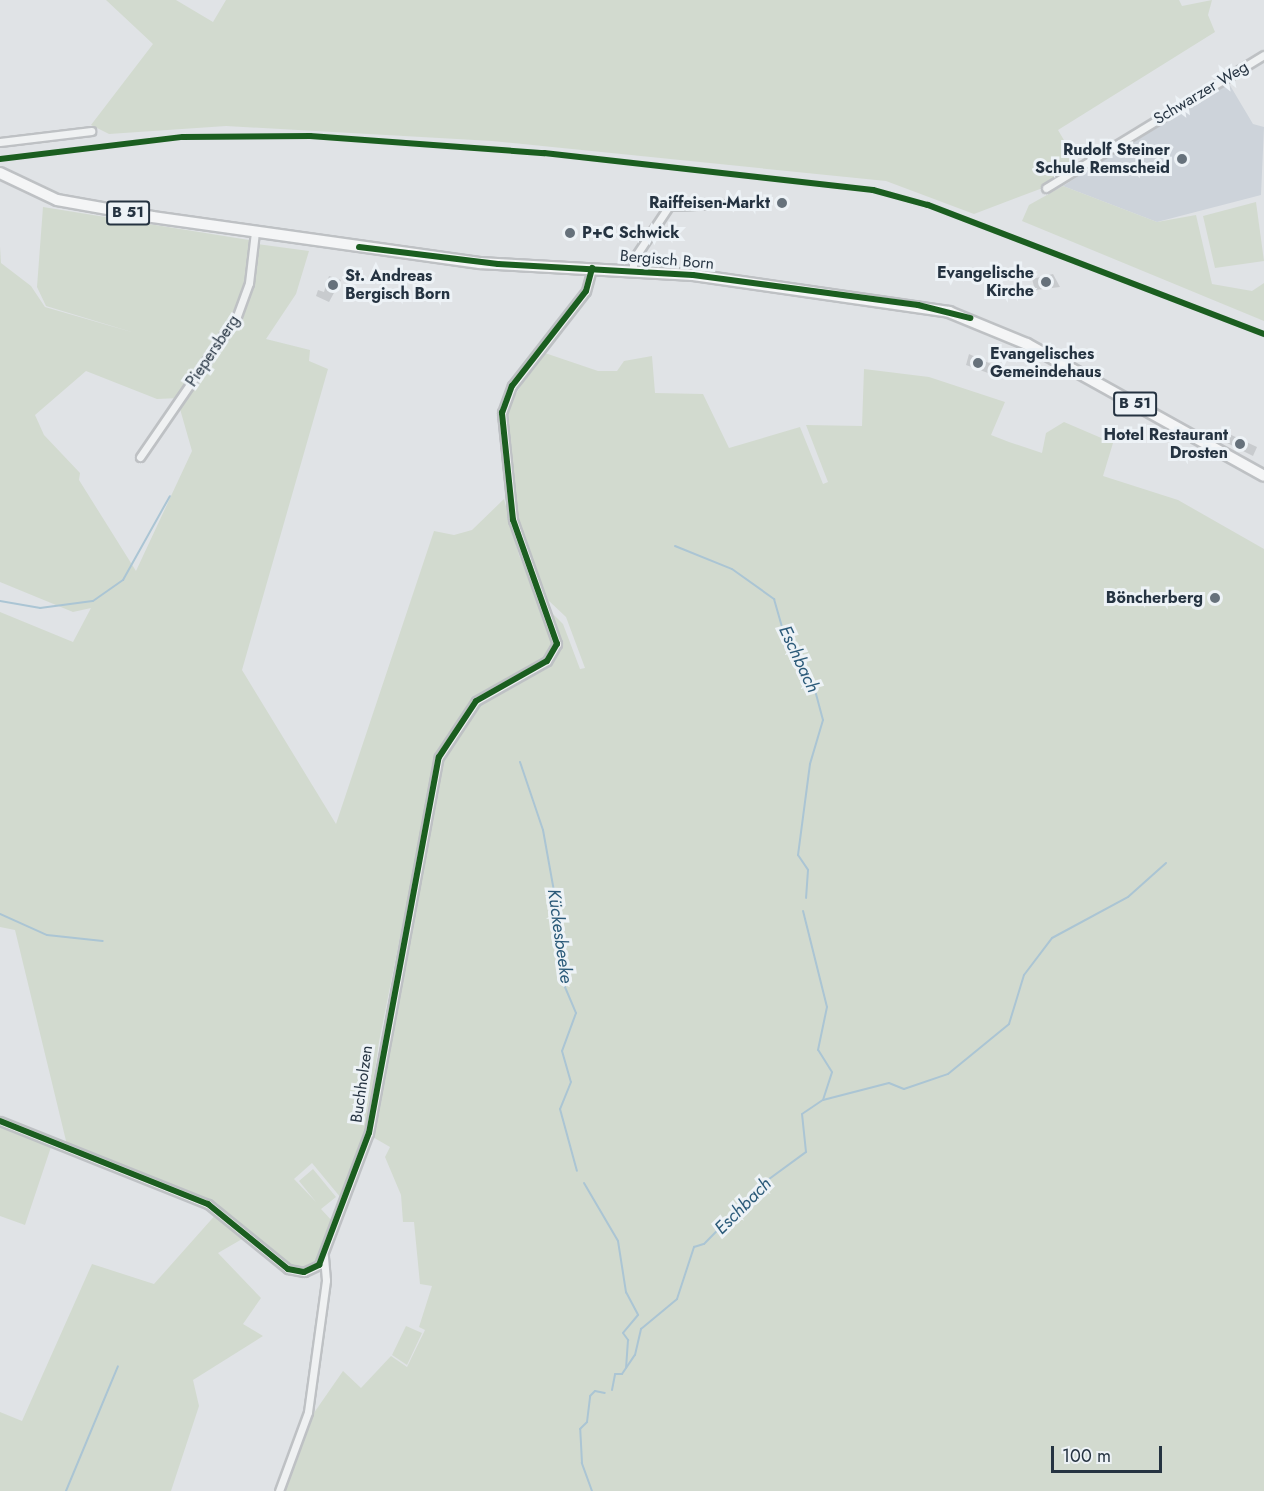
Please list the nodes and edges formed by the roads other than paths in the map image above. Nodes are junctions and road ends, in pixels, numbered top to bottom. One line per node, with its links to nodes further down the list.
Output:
1 (1264, 55): 5 (street, Schwarzer Weg)
2 (91, 131): 3 (street)
3 (0, 142)
4 (0, 173): 7 (main road, Bergisch Born / B 51)
5 (1046, 188)
6 (724, 204): 9 (street)
7 (255, 232): 8 (main road, Bergisch Born / B 51); 10 (street, Piepersberg)
8 (592, 268): 9 (main road, Bergisch Born / B 51); 13 (street, Buchholzen)
9 (633, 270): 11 (main road, Bergisch Born / B 51)
10 (140, 457)
11 (1264, 476)
12 (0, 1121): 13 (street)
13 (324, 1256): 14 (street, Buchholzen)
14 (279, 1491)

